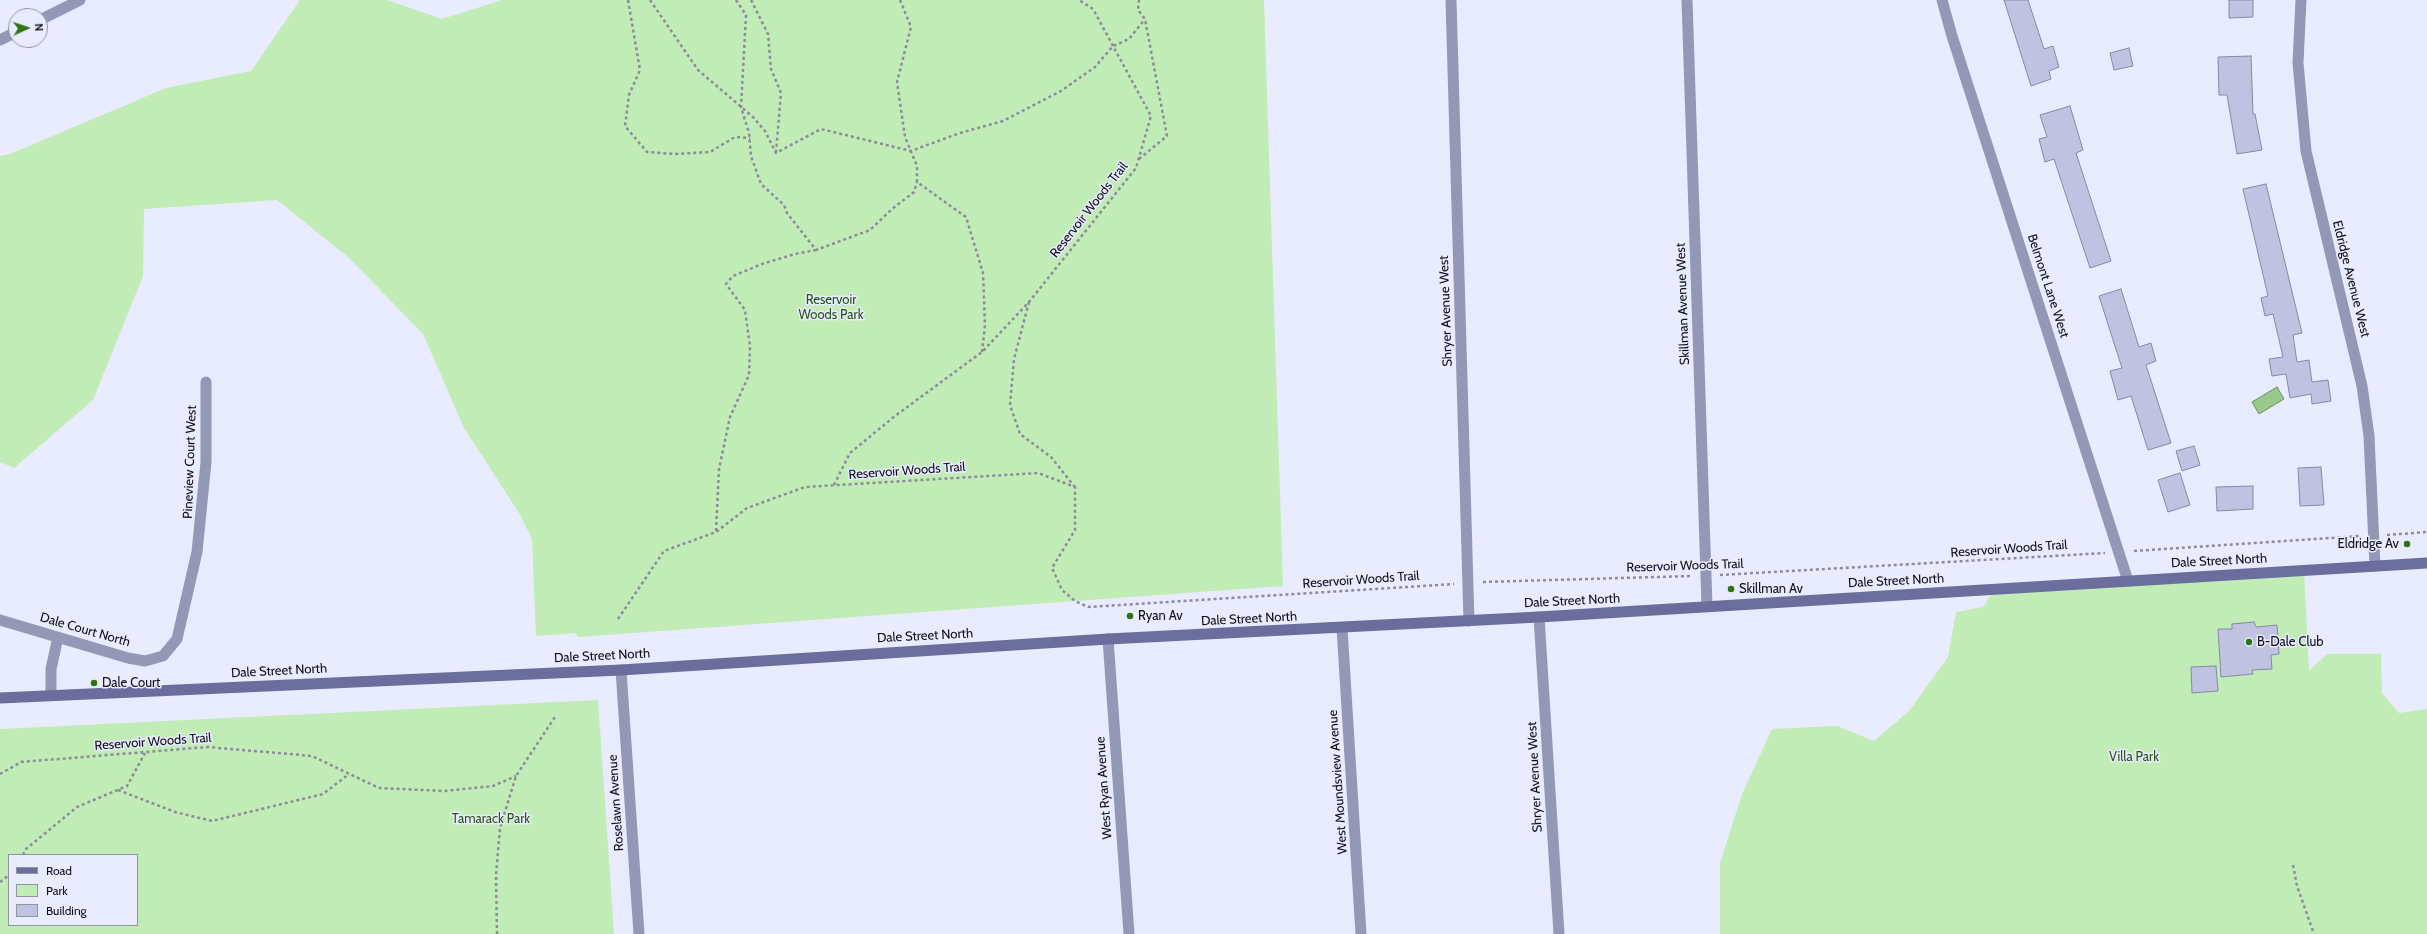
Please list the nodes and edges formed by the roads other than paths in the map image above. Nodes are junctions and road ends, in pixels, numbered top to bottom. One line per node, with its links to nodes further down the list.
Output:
1 (80, 0): 6 (street)
2 (1452, 0): 14 (street, Shryer Avenue West)
3 (1687, 0): 11 (street, Skillman Avenue West)
4 (1942, 0): 10 (street, Belmont Lane West)
5 (2301, 0): 9 (street, Eldridge Avenue West)
6 (48, 16)
7 (206, 382): 18 (street, Pineview Court West)
8 (2427, 563): 9 (main road, Dale Street North)
9 (2375, 566): 10 (main road, Dale Street North)
10 (2128, 581): 11 (main road, Dale Street North)
11 (1707, 606): 12 (main road, Dale Street North)
12 (1539, 617): 14 (main road, Dale Street North); 25 (street, Shryer Avenue West)
13 (0, 620): 16 (street, Dale Court North)
14 (1469, 621): 15 (main road, Dale Street North)
15 (1342, 628): 17 (main road, Dale Street North); 24 (street, West Moundsview Avenue)
16 (58, 637): 18 (street, Dale Court North); 20 (street)
17 (1108, 639): 19 (main road, Dale Street North); 23 (street, West Ryan Avenue)
18 (163, 656)
19 (621, 670): 20 (main road, Dale Street North); 22 (street, Roselawn Avenue)
20 (51, 695): 21 (main road, Dale Street North)
21 (0, 698)
22 (639, 934)
23 (1129, 934)
24 (1361, 934)
25 (1559, 934)

